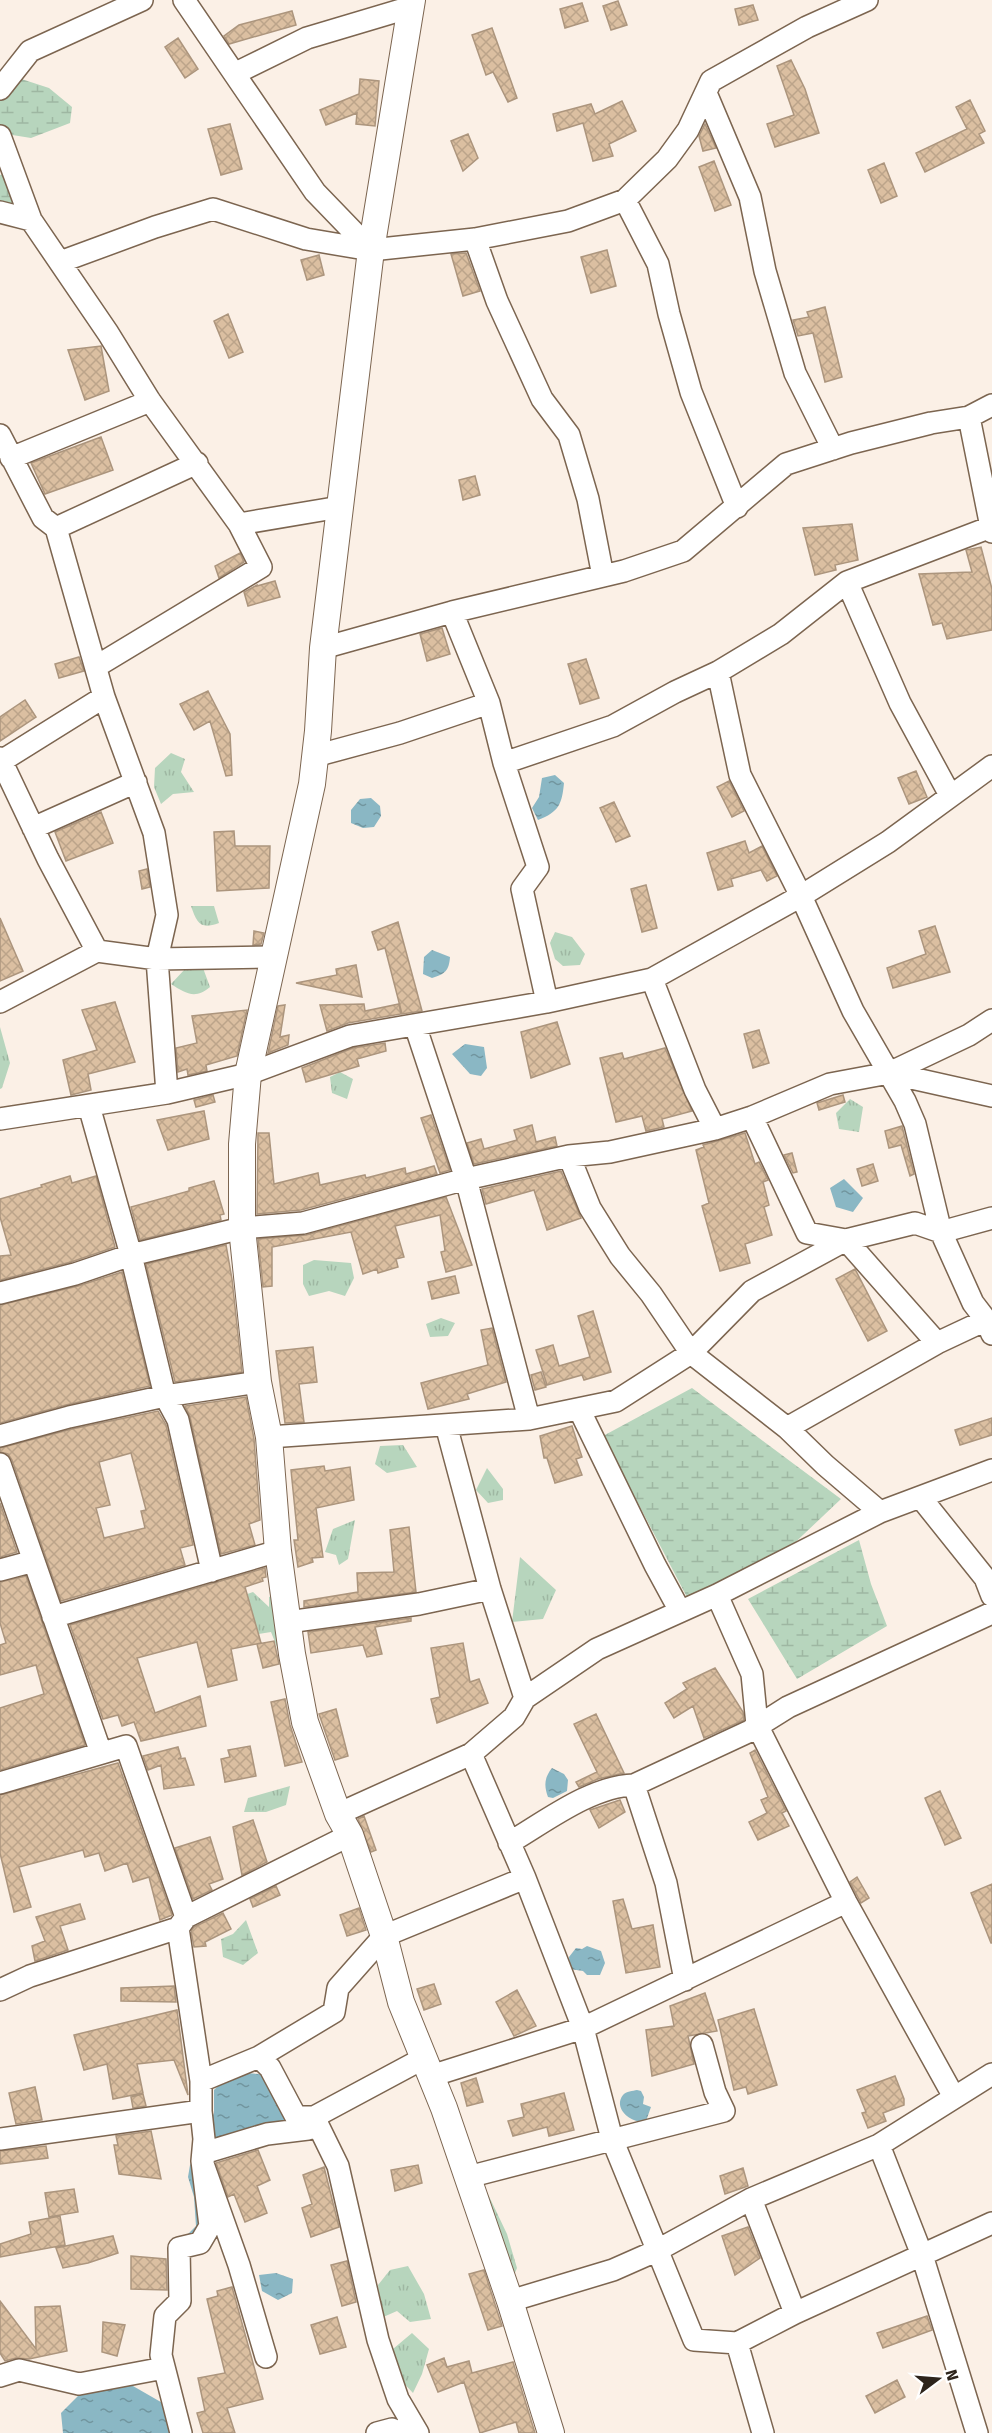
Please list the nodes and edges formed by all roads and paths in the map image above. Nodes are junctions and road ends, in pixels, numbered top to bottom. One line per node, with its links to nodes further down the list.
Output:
1 (142, 0): 6 (street)
2 (184, 0): 5 (street)
3 (867, 0): 7 (street)
4 (411, 4): 5 (street); 13 (street)
5 (236, 73): 13 (street)
6 (0, 89)
7 (706, 93): 9 (street); 19 (street)
8 (0, 136): 11 (street)
9 (625, 200): 12 (street); 23 (street)
10 (0, 212): 11 (street)
11 (31, 220): 14 (street)
12 (475, 239): 13 (street); 27 (street)
13 (371, 250): 14 (street); 22 (street)
14 (60, 262): 15 (street)
15 (150, 401): 20 (street); 21 (street)
16 (992, 405): 17 (street)
17 (969, 417): 19 (street); 26 (street)
18 (0, 435): 20 (street)
19 (833, 449): 23 (street)
20 (11, 458): 25 (street)
21 (197, 463): 24 (street); 25 (street)
22 (340, 507): 24 (street); 30 (street)
23 (736, 507): 27 (street)
24 (239, 524): 31 (street)
25 (56, 528): 31 (street)
26 (992, 529): 28 (street)
27 (603, 576): 29 (street)
28 (847, 582): 32 (street); 40 (street)
29 (452, 612): 30 (street); 34 (street)
30 (323, 648): 35 (street)
31 (97, 666): 33 (street)
32 (718, 672): 37 (street); 42 (street)
33 (104, 697): 36 (street); 39 (street)
34 (489, 703): 35 (street); 37 (street)
35 (315, 756): 44 (street)
36 (1, 760): 41 (street)
37 (504, 763): 48 (street)
38 (992, 766): 40 (street)
39 (136, 782): 41 (street); 45 (street)
40 (950, 795): 42 (street)
41 (33, 828): 43 (street)
42 (801, 896): 46 (street); 51 (street)
43 (97, 951): 45 (street); 47 (street)
44 (272, 957): 45 (street); 52 (street)
45 (157, 959): 53 (street)
46 (652, 979): 48 (street); 58 (street)
47 (0, 1002)
48 (547, 1002): 50 (street)
49 (992, 1020): 51 (street)
50 (415, 1025): 52 (street); 60 (street)
51 (889, 1072): 54 (street); 56 (street); 63 (street)
52 (248, 1074): 53 (street); 62 (street)
53 (167, 1093): 55 (street)
54 (992, 1096)
55 (89, 1106): 57 (street); 65 (street)
56 (752, 1117): 58 (street); 64 (street)
57 (0, 1119)
58 (715, 1129): 59 (street)
59 (569, 1156): 60 (street); 69 (street)
60 (466, 1179): 62 (street); 73 (street)
61 (992, 1218): 63 (street)
62 (242, 1228): 65 (street); 70 (street)
63 (941, 1232): 64 (street); 67 (street)
64 (846, 1239): 68 (street); 69 (street)
65 (131, 1255): 66 (street); 71 (street)
66 (0, 1293)
67 (989, 1327): 68 (street)
68 (937, 1343): 75 (street)
69 (691, 1353): 72 (street); 75 (street)
70 (258, 1382): 71 (street); 77 (street)
71 (165, 1396): 76 (street); 85 (street)
72 (579, 1409): 73 (street); 89 (street)
73 (529, 1419): 74 (street)
74 (446, 1425): 77 (street); 87 (street)
75 (787, 1428): 81 (street)
76 (0, 1436)
77 (269, 1437): 82 (street)
78 (0, 1464): 83 (street)
79 (992, 1470): 80 (street)
80 (921, 1498): 81 (street); 86 (street)
81 (880, 1512): 88 (street)
82 (278, 1551): 85 (street); 92 (street)
83 (34, 1561): 84 (street); 91 (street)
84 (0, 1569)
85 (212, 1571): 91 (street)
86 (990, 1583)
87 (490, 1589): 92 (street); 93 (street)
88 (717, 1595): 89 (street); 94 (street)
89 (680, 1611): 93 (street)
90 (992, 1613): 94 (street)
91 (53, 1617): 95 (street)
92 (288, 1622): 99 (street)
93 (525, 1698): 96 (street)
94 (757, 1725): 98 (street); 102 (street)
95 (101, 1753): 97 (street); 103 (street)
96 (471, 1754): 99 (street); 100 (street)
97 (0, 1783)
98 (633, 1785): 100 (street); 105 (street)
99 (344, 1824): 103 (street); 104 (street)
100 (509, 1843): 101 (street)
101 (525, 1878): 104 (street); 107 (street)
102 (846, 1902): 105 (street); 113 (street)
103 (182, 1923): 106 (street); 112 (street)
104 (384, 1936): 109 (street); 110 (street)
105 (685, 1980): 107 (street)
106 (0, 1990)
107 (583, 2028): 110 (street); 117 (street)
108 (702, 2045): 117 (street)
109 (259, 2057): 112 (street); 115 (street)
110 (428, 2067): 115 (street); 120 (street)
111 (992, 2074): 113 (street)
112 (201, 2081): 114 (street)
113 (954, 2097): 118 (street)
114 (201, 2111): 116 (street); 119 (street)
115 (314, 2116): 119 (street); 134 (street)
116 (0, 2139)
117 (613, 2140): 120 (street); 123 (street)
118 (879, 2145): 121 (street); 124 (street)
119 (202, 2161): 128 (street); 129 (street)
120 (468, 2177): 125 (street)
121 (751, 2199): 123 (street); 126 (street)
122 (992, 2223): 124 (street)
123 (656, 2251): 125 (street); 127 (street)
124 (922, 2255): 126 (street); 137 (street)
125 (510, 2301): 135 (street)
126 (795, 2313): 127 (street)
127 (737, 2343): 136 (street)
128 (266, 2357)
129 (164, 2368): 130 (street); 131 (street)
130 (0, 2376)
131 (181, 2433)
132 (377, 2433): 133 (street)
133 (401, 2433)
134 (418, 2433)
135 (551, 2433)
136 (764, 2433)
137 (977, 2433)

